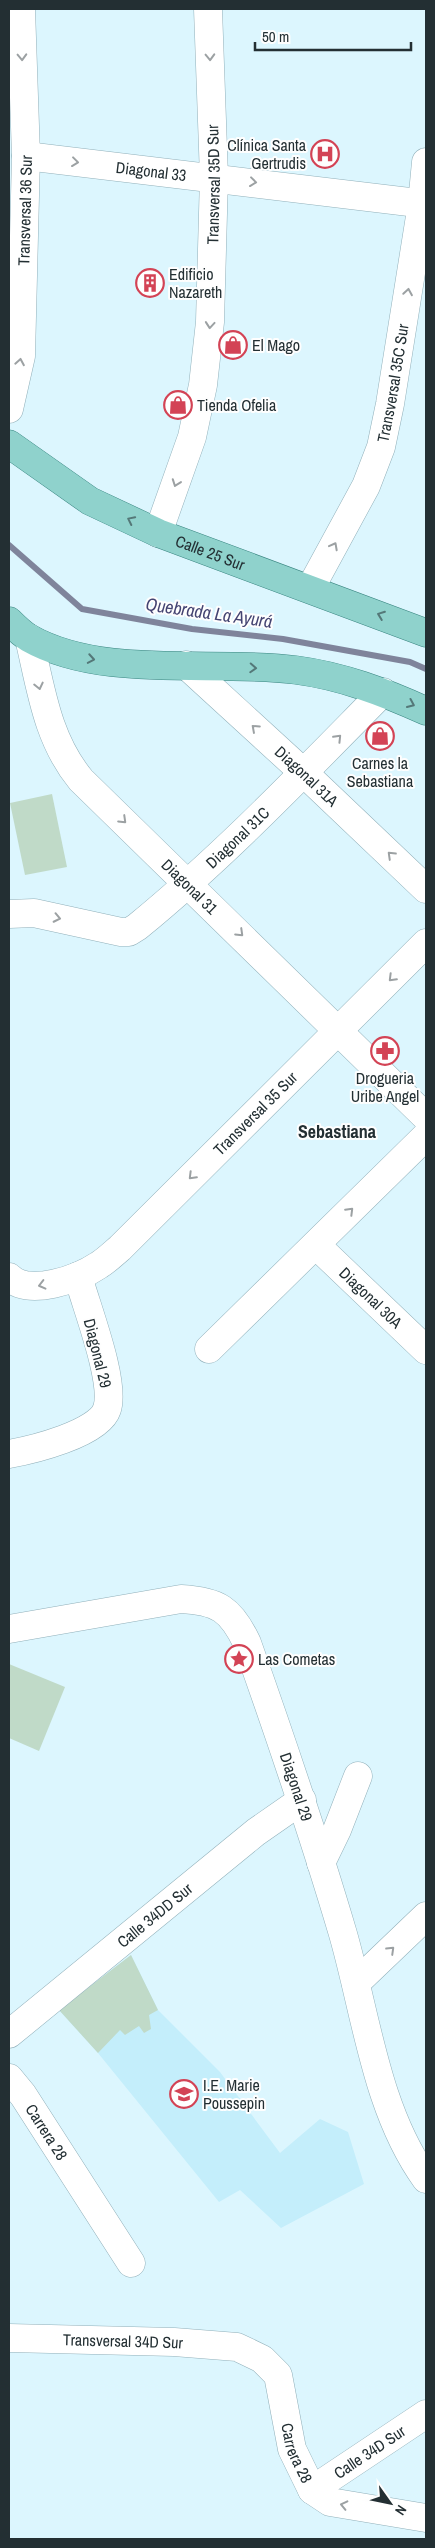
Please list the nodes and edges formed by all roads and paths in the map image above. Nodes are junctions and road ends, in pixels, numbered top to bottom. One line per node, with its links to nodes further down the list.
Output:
1 (21, 9): 3 (street, Transversal 36 Sur, one-way to 3)
2 (208, 9): 5 (street, Transversal 35D Sur, one-way to 5)
3 (26, 156): 5 (street, Diagonal 33, one-way to 5); 7 (street, Transversal 36 Sur, one-way to 3)
4 (426, 162): 6 (street, Transversal 35C Sur)
5 (214, 178): 6 (street, Diagonal 33, one-way to 6); 9 (street, Transversal 35D Sur, one-way to 9)
6 (424, 204): 10 (street, Transversal 35C Sur, one-way to 6)
7 (9, 409)
8 (9, 444): 9 (main road, Calle 25 Sur, one-way to 8)
9 (158, 533): 10 (main road, Calle 25 Sur)
10 (310, 589): 12 (main road, Calle 25 Sur, one-way to 10)
11 (19, 630): 13 (main road, one-way to 13); 17 (street, Diagonal 31, one-way to 17)
12 (426, 633)
13 (186, 665): 14 (main road, one-way to 14); 16 (street, Diagonal 31A, one-way to 13)
14 (383, 692): 15 (main road, one-way to 15); 16 (street, Diagonal 31C, one-way to 14)
15 (426, 711)
16 (304, 773): 17 (street, Diagonal 31C); 18 (street, Diagonal 31A, one-way to 16)
17 (189, 884): 19 (street, Diagonal 31C, one-way to 17); 21 (street, Diagonal 31, one-way to 21)
18 (426, 889)
19 (9, 914)
20 (426, 943): 21 (street, Transversal 35 Sur, one-way to 21)
21 (338, 1030): 22 (street, Diagonal 31); 25 (street, Transversal 35 Sur, one-way to 25)
22 (426, 1117)
23 (426, 1136): 24 (street, one-way to 23)
24 (316, 1245): 27 (street); 28 (street, Diagonal 30A)
25 (78, 1276): 26 (street, Transversal 35 Sur, one-way to 26); 29 (street, Diagonal 29)
26 (9, 1277)
27 (209, 1349)
28 (426, 1350)
29 (9, 1454)
30 (9, 1629): 32 (street, Diagonal 29)
31 (358, 1776): 33 (street)
32 (302, 1800): 33 (street, Diagonal 29); 36 (street, Calle 34DD Sur)
33 (322, 1864): 35 (street, Diagonal 29)
34 (426, 1916): 35 (street, one-way to 34)
35 (356, 1983): 38 (street, Diagonal 29)
36 (9, 2034)
37 (9, 2078): 39 (street, Carrera 28)
38 (426, 2179)
39 (131, 2263)
40 (9, 2338): 41 (street, Transversal 34D Sur)
41 (237, 2346): 43 (street, Carrera 28)
42 (426, 2414): 43 (street, Calle 34D Sur)
43 (312, 2490): 44 (street, Carrera 28, one-way to 43)
44 (426, 2518)

